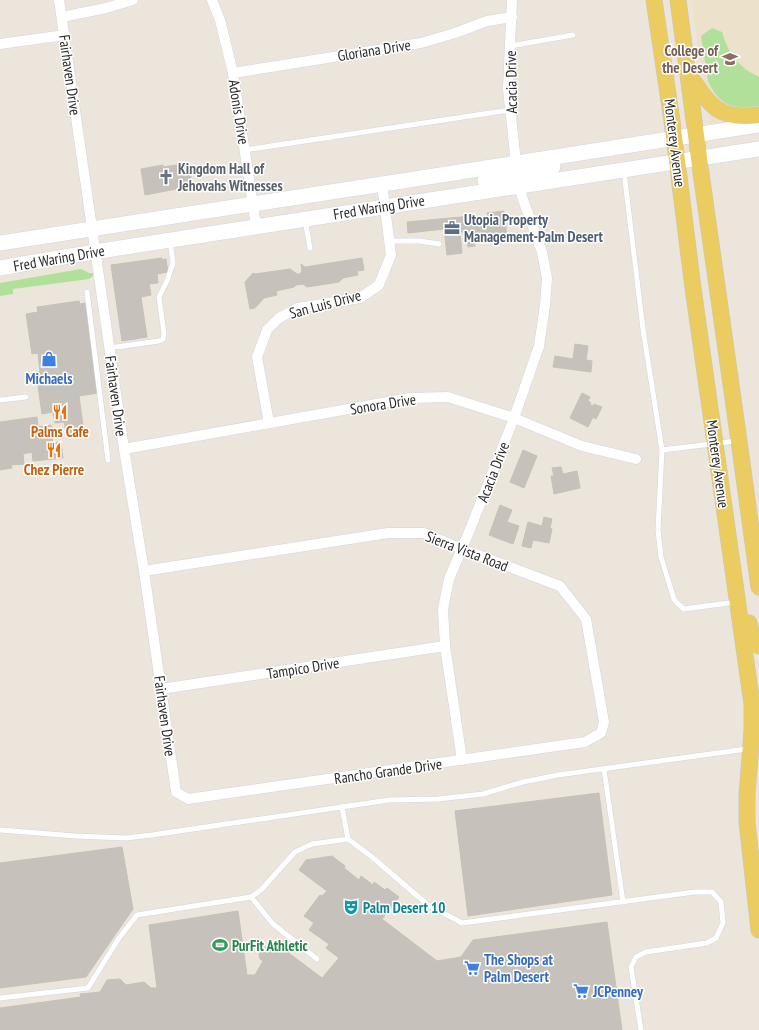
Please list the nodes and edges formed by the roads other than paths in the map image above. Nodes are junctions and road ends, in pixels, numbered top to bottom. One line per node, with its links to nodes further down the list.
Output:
1 (59, 0): 8 (street, Fairhaven Drive)
2 (133, 0): 8 (street)
3 (212, 0): 13 (street, Adonis Drive)
4 (512, 0): 7 (street, Acacia Drive)
5 (654, 0): 19 (main road, Monterey Avenue)
6 (678, 0): 14 (main road, Monterey Avenue)
7 (512, 17): 12 (street, Acacia Drive); 13 (street, Gloriana Drive)
8 (62, 18): 9 (street, Fairhaven Drive)
9 (65, 35): 11 (street); 34 (street, Fairhaven Drive)
10 (573, 35): 12 (lane)
11 (0, 44)
12 (510, 46): 15 (street, Acacia Drive)
13 (233, 73): 20 (street, Adonis Drive)
14 (688, 73): 16 (main road); 18 (main road, Monterey Avenue)
15 (510, 110): 20 (lane); 25 (street, Acacia Drive)
16 (759, 115)
17 (759, 125): 18 (main road, Fred Waring Drive)
18 (696, 134): 19 (main road, Fred Waring Drive); 23 (main road, Monterey Avenue)
19 (674, 138): 22 (main road, Fred Waring Drive); 24 (main road, Monterey Avenue)
20 (244, 150): 30 (street, Adonis Drive)
21 (759, 150): 23 (main road, Fred Waring Drive)
22 (588, 152): 25 (main road, Fred Waring Drive); 28 (main road)
23 (699, 159): 24 (main road, Fred Waring Drive); 50 (main road, Monterey Avenue)
24 (678, 162): 26 (main road, Fred Waring Drive); 51 (main road, Monterey Avenue)
25 (516, 163): 27 (main road, Fred Waring Drive); 29 (main road)
26 (624, 171): 28 (main road, Fred Waring Drive); 53 (lane)
27 (382, 184): 30 (main road, Fred Waring Drive); 31 (street, San Luis Drive)
28 (520, 186): 29 (main road, Fred Waring Drive); 48 (street, Acacia Drive)
29 (437, 198): 31 (main road, Fred Waring Drive)
30 (252, 204): 33 (street, Adonis Drive); 34 (main road, Fred Waring Drive)
31 (385, 206): 32 (main road, Fred Waring Drive); 37 (street, San Luis Drive)
32 (305, 219): 33 (main road, Fred Waring Drive); 40 (lane)
33 (256, 226): 36 (main road, Fred Waring Drive)
34 (92, 228): 35 (main road, Fred Waring Drive); 41 (street, Fairhaven Drive)
35 (25, 239): 38 (main road, Fred Waring Drive); 42 (main road)
36 (170, 240): 41 (main road, Fred Waring Drive); 45 (lane)
37 (390, 241): 39 (lane); 49 (street, San Luis Drive)
38 (0, 243)
39 (439, 244)
40 (310, 248)
41 (96, 251): 43 (main road, Fred Waring Drive); 45 (street, Fairhaven Drive)
42 (0, 252)
43 (0, 268)
44 (87, 292): 55 (lane)
45 (109, 348): 52 (street, Fairhaven Drive)
46 (26, 397): 47 (lane)
47 (0, 400)
48 (514, 418): 49 (street, Sonora Drive); 54 (street, Sonora Drive); 56 (street, Acacia Drive)
49 (269, 423): 52 (street, Sonora Drive)
50 (740, 441): 51 (lane); 57 (main road, Monterey Avenue)
51 (715, 444): 53 (lane); 60 (main road, Monterey Avenue)
52 (124, 449): 58 (street, Fairhaven Drive)
53 (662, 450): 60 (lane)
54 (636, 459)
55 (108, 460)
56 (462, 549): 58 (street, Sierra Vista Road); 61 (street, Acacia Drive); 64 (street, Sierra Vista Road)
57 (757, 556): 59 (main road, Monterey Avenue)
58 (144, 571): 63 (street, Fairhaven Drive)
59 (759, 587)
60 (737, 602): 62 (main road); 65 (main road, Monterey Avenue)
61 (445, 646): 63 (street, Tampico Drive); 66 (street, Acacia Drive)
62 (759, 646)
63 (161, 689): 68 (street, Fairhaven Drive)
64 (601, 733): 66 (street, Rancho Grande Drive)
65 (755, 755): 67 (lane); 74 (main road, Monterey Avenue)
66 (462, 760): 68 (street, Rancho Grande Drive)
67 (604, 769): 69 (lane); 73 (lane)
68 (176, 792)
69 (342, 807): 70 (lane); 71 (lane)
70 (0, 830)
71 (348, 840): 72 (lane); 73 (lane)
72 (250, 898): 75 (lane); 76 (lane)
73 (623, 902): 77 (lane)
74 (759, 930)
75 (317, 959)
76 (0, 998)
77 (640, 1030)

